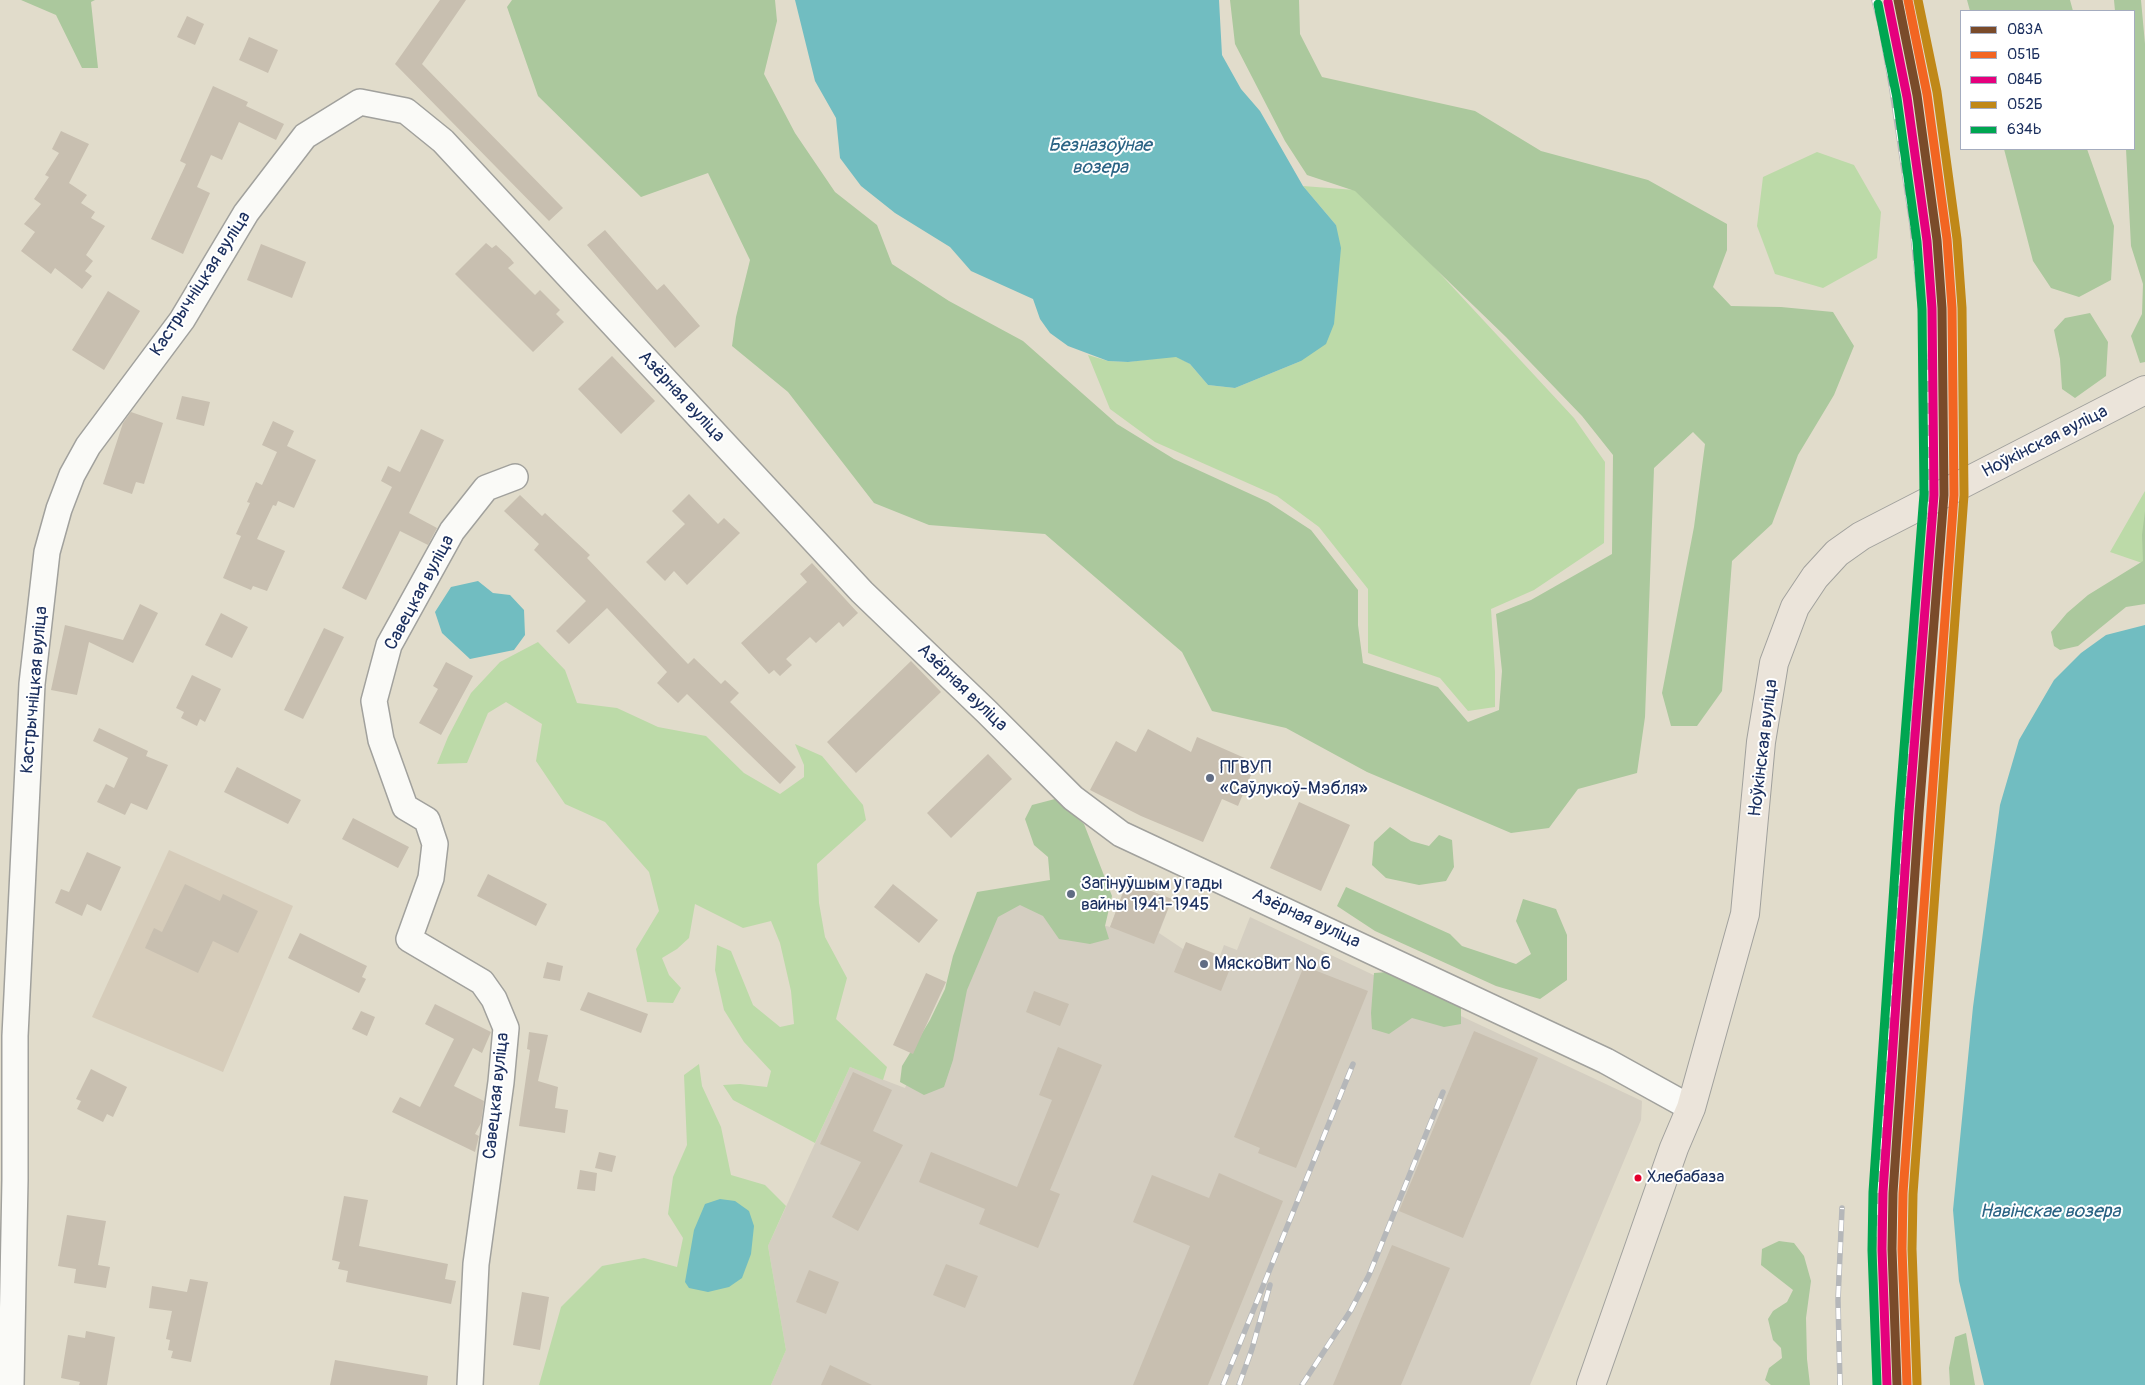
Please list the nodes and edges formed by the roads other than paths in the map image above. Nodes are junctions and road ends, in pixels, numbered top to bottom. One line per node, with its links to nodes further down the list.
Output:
1 (360, 102): 4 (street, Азёрная вуліца); 5 (street, Кастрычніцкая вуліца)
2 (2145, 390): 4 (main road, Ноўкінская вуліца)
3 (515, 477): 6 (street, Савецкая вуліца)
4 (1691, 1108): 7 (main road, Ноўкінская вуліца)
5 (11, 1385)
6 (470, 1385)
7 (1591, 1385)

